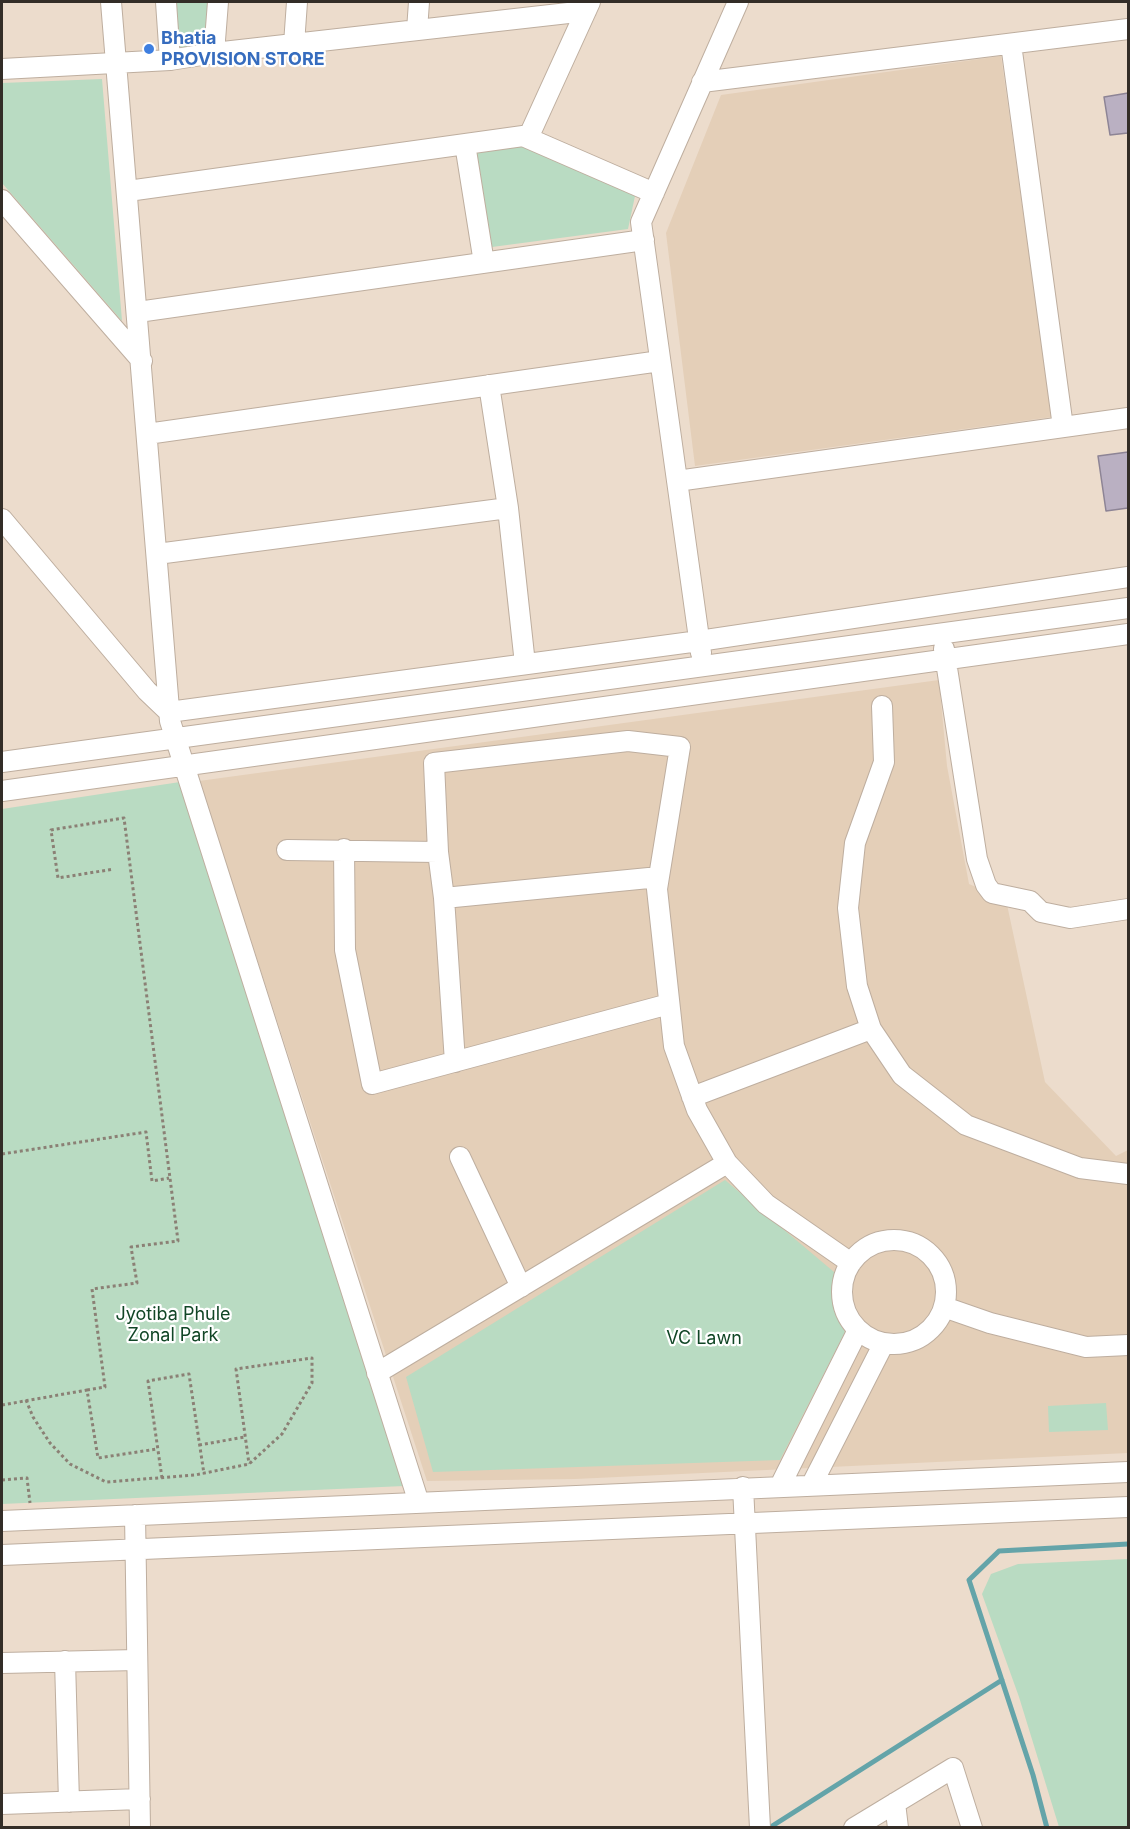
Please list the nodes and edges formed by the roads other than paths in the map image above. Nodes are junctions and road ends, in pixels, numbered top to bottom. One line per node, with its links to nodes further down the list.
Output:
1 (111, 2): 14 (street)
2 (166, 2): 13 (street)
3 (218, 2): 12 (street)
4 (297, 2): 10 (street)
5 (419, 2): 9 (street)
6 (738, 2): 16 (street)
7 (580, 7): 9 (street); 17 (street)
8 (1128, 29): 11 (street)
9 (417, 30): 10 (street)
10 (294, 44): 12 (street)
11 (1011, 44): 16 (street); 29 (street)
12 (214, 53): 13 (street)
13 (170, 60): 14 (street)
14 (115, 64): 15 (street); 19 (street)
15 (2, 69)
16 (702, 82): 20 (street)
17 (528, 138): 18 (street); 20 (street)
18 (465, 144): 19 (street); 23 (street)
19 (128, 191): 24 (street)
20 (654, 193): 22 (street)
21 (2, 200): 26 (street)
22 (644, 240): 23 (street); 25 (street)
23 (484, 263): 24 (street)
24 (138, 312): 26 (street)
25 (660, 360): 27 (street); 31 (street)
26 (142, 361): 30 (street)
27 (489, 385): 30 (street); 32 (street)
28 (1128, 418): 29 (street)
29 (1063, 427): 31 (street)
30 (147, 434): 34 (street)
31 (677, 481): 39 (street)
32 (507, 508): 34 (street); 41 (street)
33 (2, 519): 45 (street)
34 (157, 554): 45 (street)
35 (1128, 577): 39 (street)
36 (1128, 608): 37 (street)
37 (941, 634): 40 (street); 42 (street)
38 (1128, 634): 40 (street)
39 (699, 641): 41 (street); 42 (street)
40 (947, 660): 43 (street); 55 (street)
41 (525, 664): 45 (street)
42 (703, 667): 43 (street); 46 (street)
43 (704, 694): 48 (street)
44 (882, 706): 57 (street)
45 (169, 712): 46 (street)
46 (174, 738): 47 (street); 48 (street)
47 (2, 762)
48 (184, 766): 49 (street); 69 (street)
49 (2, 792)
50 (344, 849): 51 (street); 52 (street); 58 (street)
51 (287, 850)
52 (438, 852): 53 (street); 54 (street)
53 (659, 877): 54 (street); 56 (street)
54 (444, 898): 58 (street)
55 (1128, 909)
56 (669, 1004): 58 (street); 59 (street)
57 (870, 1029): 59 (street); 62 (street)
58 (455, 1062)
59 (692, 1097): 61 (street)
60 (460, 1157): 64 (street)
61 (727, 1163): 63 (street); 64 (street)
62 (1128, 1173)
63 (851, 1263): 65 (street); 66 (street)
64 (521, 1287): 69 (street)
65 (944, 1307): 67 (street); 68 (street)
66 (858, 1330): 67 (street); 72 (street)
67 (885, 1343): 71 (street)
68 (1128, 1345)
69 (377, 1373): 74 (street)
70 (1128, 1472): 71 (street)
71 (812, 1484): 72 (street)
72 (780, 1486): 73 (street)
73 (743, 1487): 74 (street); 79 (street)
74 (419, 1503): 75 (street)
75 (394, 1504): 77 (street); 80 (street)
76 (1128, 1507): 79 (street)
77 (135, 1515): 78 (street); 81 (street)
78 (2, 1521)
79 (743, 1524): 80 (street); 91 (street)
80 (391, 1539): 81 (street)
81 (135, 1549): 82 (street); 83 (street)
82 (2, 1555)
83 (137, 1660): 84 (street); 86 (street)
84 (66, 1661): 85 (street); 87 (street)
85 (2, 1663)
86 (140, 1799): 87 (street); 90 (street)
87 (69, 1802): 89 (street)
88 (895, 1803): 92 (street); 93 (street); 94 (street)
89 (2, 1804)
90 (140, 1827)
91 (760, 1827)
92 (854, 1827)
93 (898, 1827)
94 (972, 1827)

